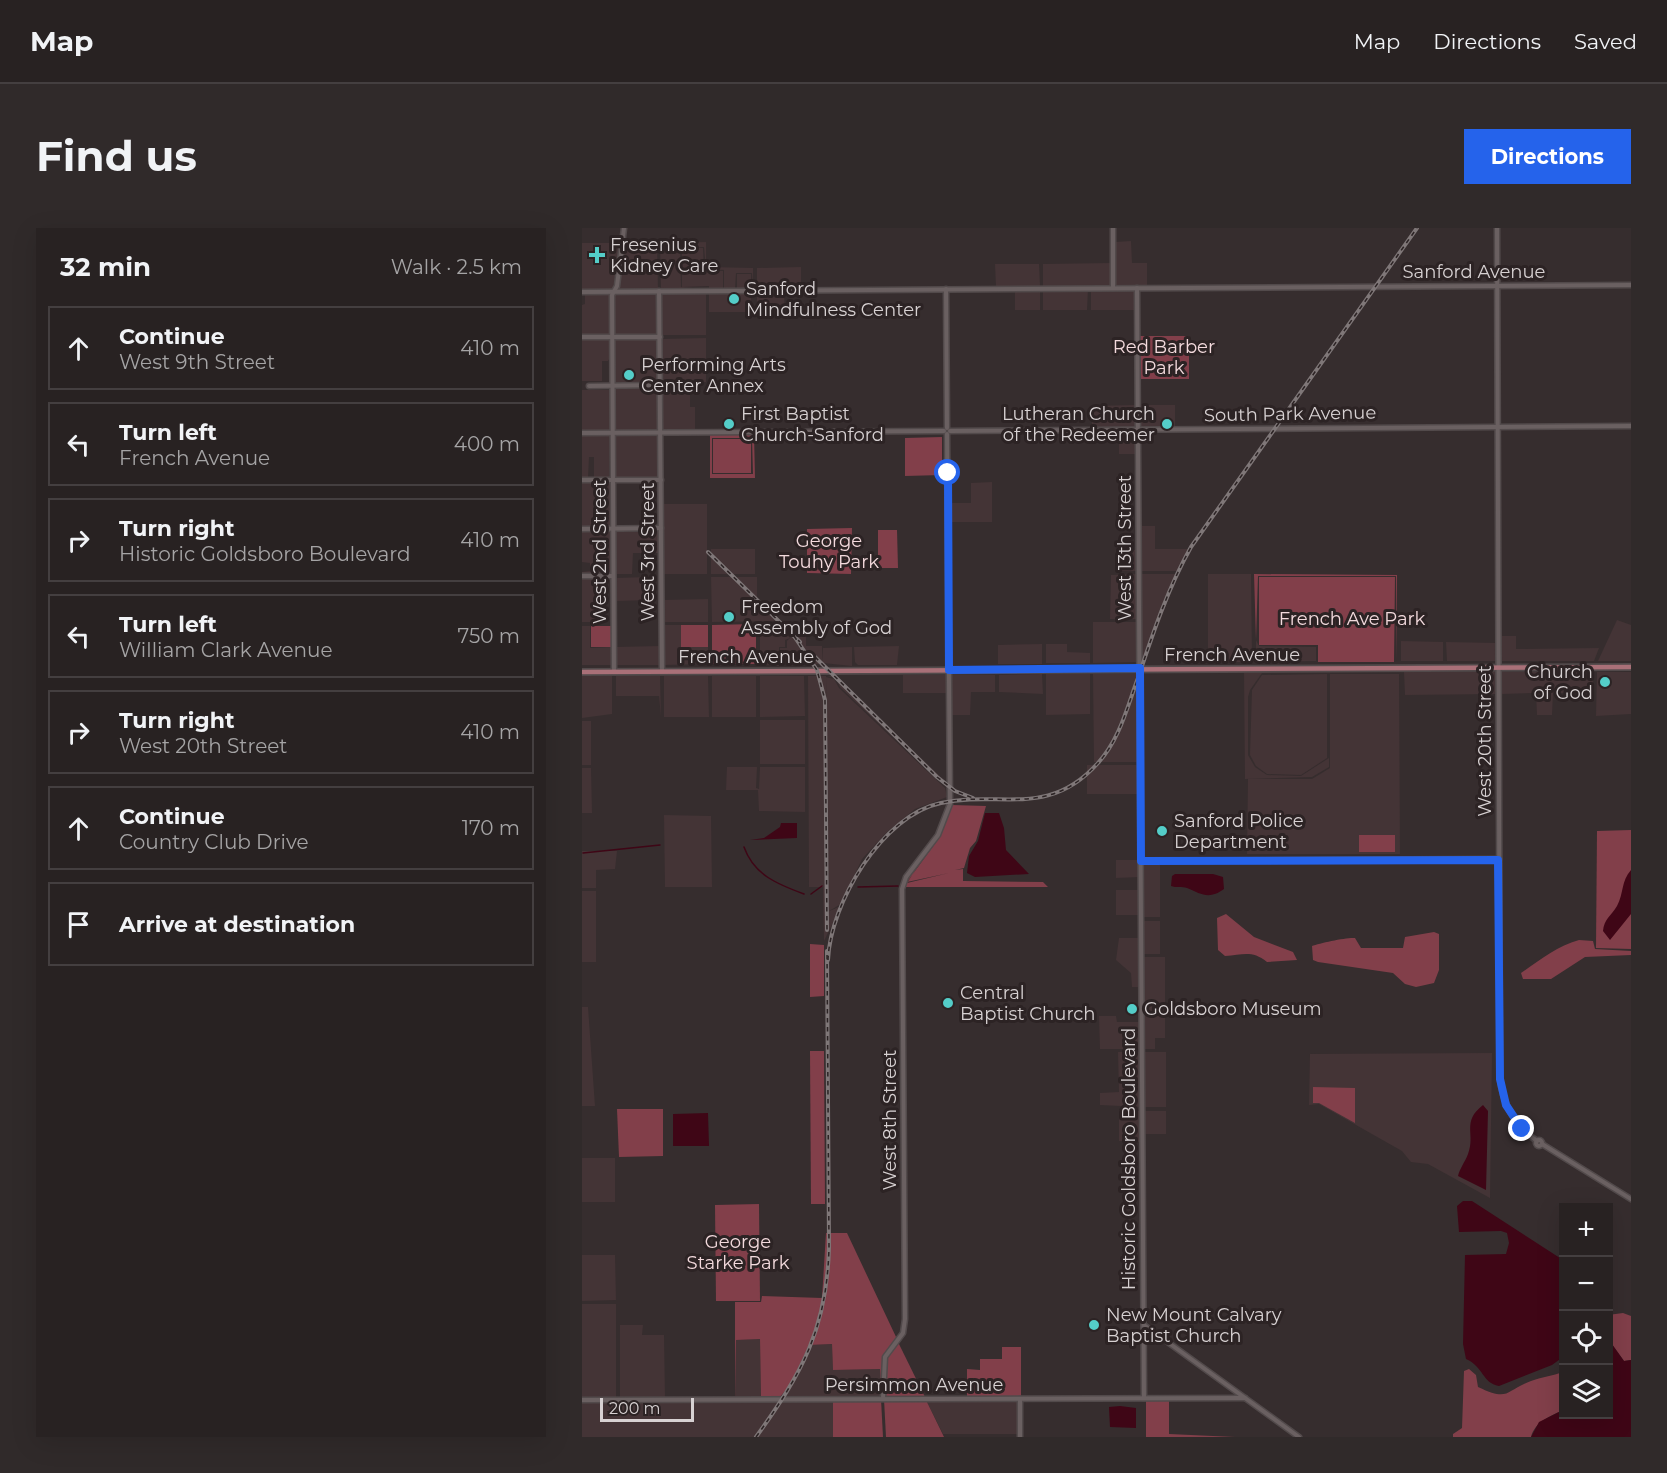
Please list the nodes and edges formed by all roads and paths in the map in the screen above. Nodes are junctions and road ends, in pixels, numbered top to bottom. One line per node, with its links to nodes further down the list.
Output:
1 (624, 228): 11 (street, West 2nd Street)
2 (1113, 228): 6 (street)
3 (1497, 228): 4 (street, West 20th Street)
4 (1497, 285): 5 (street, Sanford Avenue); 7 (street, Sanford Avenue); 18 (street, West 20th Street)
5 (1631, 285)
6 (1113, 288): 7 (street, Sanford Avenue); 8 (street, Sanford Avenue)
7 (1137, 288): 20 (street, West 13th Street)
8 (946, 289): 9 (street, Sanford Avenue); 21 (street, West 8th Street)
9 (659, 291): 11 (street, Sanford Avenue); 14 (street, West 3rd Street)
10 (582, 292): 11 (street, Sanford Avenue)
11 (614, 292): 13 (street, West 2nd Street)
12 (582, 337): 13 (street)
13 (612, 337): 14 (street); 17 (street, West 2nd Street)
14 (660, 337): 15 (street, West 3rd Street)
15 (660, 385): 17 (street); 24 (street, West 3rd Street)
16 (589, 386): 17 (street)
17 (612, 386): 23 (street, West 2nd Street)
18 (1498, 426): 19 (street, South Park Avenue); 20 (street, South Park Avenue); 35 (street, West 20th Street)
19 (1631, 426)
20 (1138, 429): 21 (street, South Park Avenue); 34 (street, West 13th Street)
21 (947, 431): 24 (street, South Park Avenue); 36 (street, West 8th Street)
22 (582, 433): 23 (street, South Park Avenue)
23 (613, 433): 24 (street, South Park Avenue); 26 (street, West 2nd Street)
24 (661, 433): 27 (street, West 3rd Street)
25 (582, 480): 26 (street)
26 (613, 480): 27 (street); 28 (street, West 2nd Street)
27 (661, 480): 29 (street, West 3rd Street)
28 (613, 528): 29 (street); 30 (street); 32 (street, West 2nd Street)
29 (661, 528): 37 (street, West 3rd Street)
30 (582, 529)
31 (582, 576): 32 (street)
32 (613, 576): 39 (street, West 2nd Street)
33 (1631, 667): 35 (main road, French Avenue)
34 (1140, 668): 35 (main road, French Avenue); 36 (main road, French Avenue); 41 (street, Historic Goldsboro Boulevard)
35 (1499, 668): 40 (street, West 20th Street)
36 (949, 670): 37 (main road, French Avenue); 44 (street, West 8th Street)
37 (662, 671): 39 (main road, French Avenue)
38 (582, 672): 39 (main road, French Avenue)
39 (614, 672)
40 (1498, 860): 41 (street); 42 (street, West 20th Street)
41 (1141, 861): 43 (street, Historic Goldsboro Boulevard)
42 (1631, 1199)
43 (1144, 1324): 45 (street, Historic Goldsboro Boulevard); 46 (street)
44 (883, 1398): 47 (street, Persimmon Avenue); 48 (street, Persimmon Avenue)
45 (1144, 1398): 46 (street, Persimmon Avenue); 47 (street, Persimmon Avenue)
46 (1245, 1398): 50 (street)
47 (1020, 1399): 49 (street)
48 (582, 1400)
49 (1020, 1437)
50 (1299, 1437)

